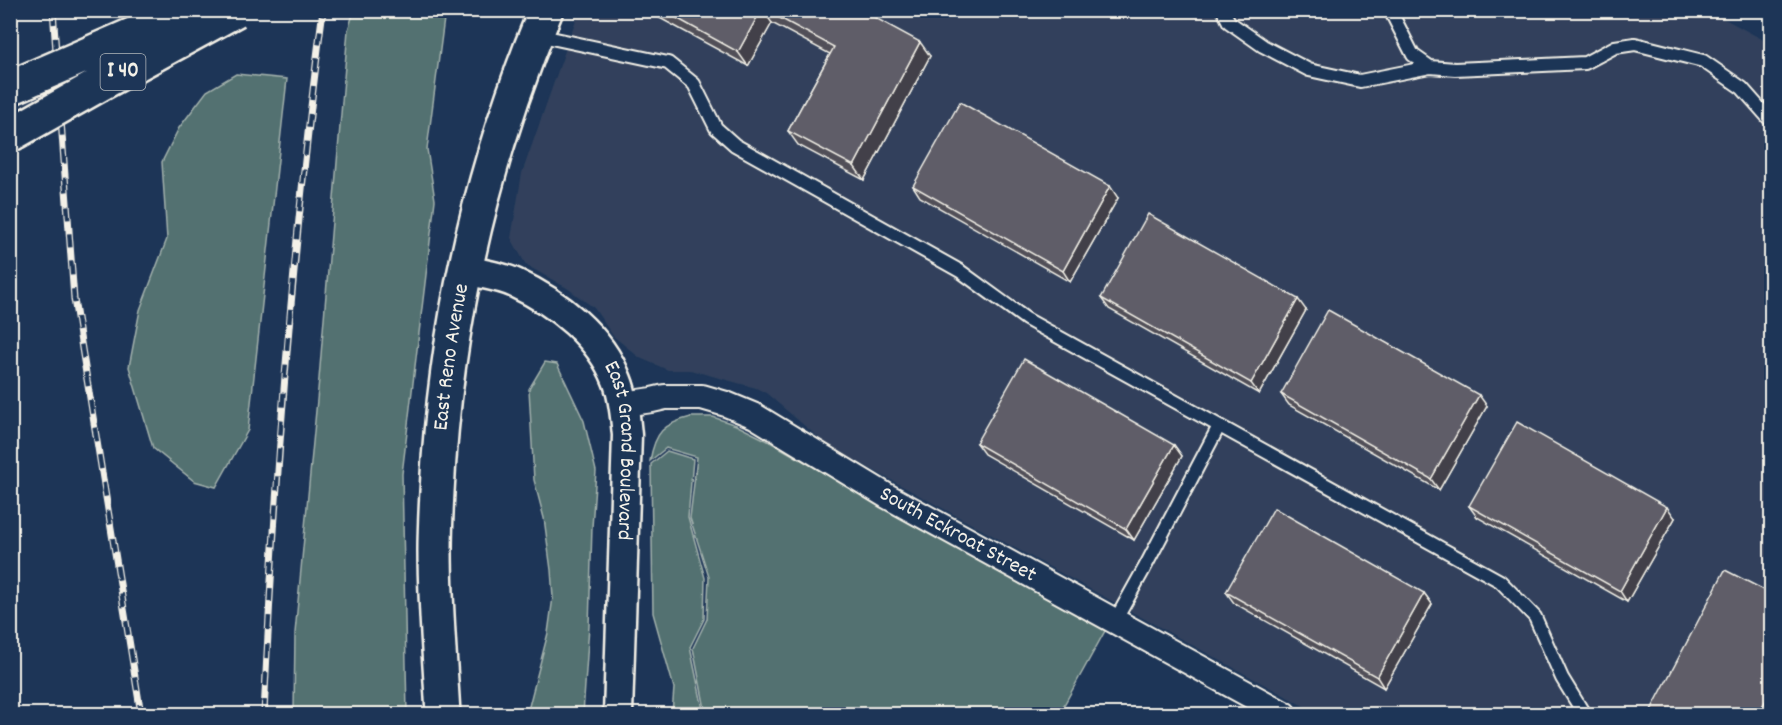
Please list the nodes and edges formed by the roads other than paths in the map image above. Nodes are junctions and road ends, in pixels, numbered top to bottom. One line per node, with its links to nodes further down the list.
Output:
1 (190, 10): 7 (main road, bridge)
2 (236, 10): 9 (main road, I 40, bridge)
3 (1222, 10): 6 (lane)
4 (1390, 10): 6 (lane)
5 (541, 23): 10 (main road, East Reno Avenue); 12 (lane)
6 (1430, 67): 8 (lane)
7 (10, 88)
8 (1772, 122)
9 (10, 135)
10 (466, 270): 11 (street, East Grand Boulevard); 14 (main road, East Reno Avenue)
11 (624, 404): 13 (street, South Eckroat Street); 15 (street, East Grand Boulevard)
12 (1219, 426): 13 (lane); 17 (lane)
13 (1114, 621): 16 (street, South Eckroat Street)
14 (443, 714)
15 (618, 714)
16 (1284, 714)
17 (1584, 714)

